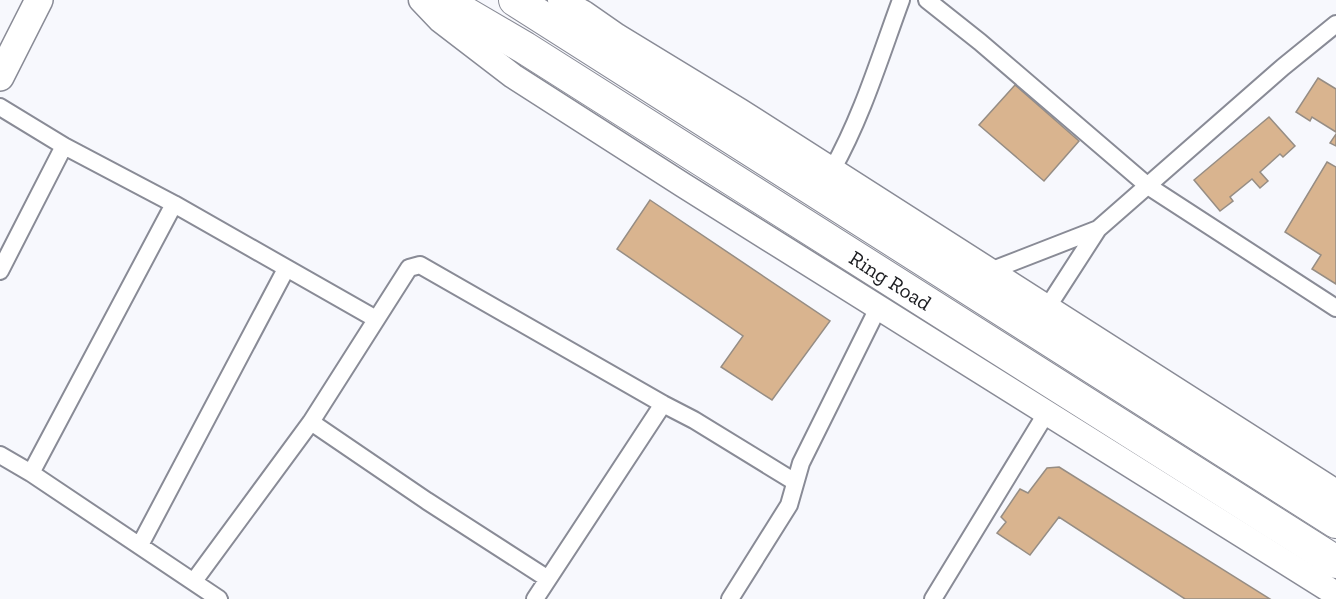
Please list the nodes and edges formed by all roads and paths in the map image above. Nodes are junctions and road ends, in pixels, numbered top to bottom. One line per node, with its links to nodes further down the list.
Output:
1 (39, 0): 9 (main road)
2 (421, 0): 19 (street)
3 (443, 0): 32 (highway, Ring Road)
4 (514, 0): 30 (highway, Ring Road)
5 (560, 0): 12 (street)
6 (901, 0): 12 (street)
7 (927, 0): 13 (street)
8 (1336, 24): 13 (street)
9 (0, 77)
10 (0, 107): 11 (street)
11 (64, 146): 14 (street); 17 (street)
12 (832, 170): 18 (street)
13 (1148, 186): 15 (street); 21 (street)
14 (174, 204): 16 (street); 27 (street)
15 (1098, 229): 18 (street); 20 (street)
16 (286, 269): 22 (street); 31 (street)
17 (0, 271)
18 (990, 271): 20 (street)
19 (879, 306): 24 (street); 28 (street)
20 (1047, 308): 29 (street)
21 (1336, 308)
22 (376, 319): 23 (street); 25 (street)
23 (663, 404): 28 (street); 33 (street)
24 (1047, 412): 35 (street); 39 (street)
25 (311, 422): 33 (street); 34 (street)
26 (1, 458): 27 (street)
27 (31, 473): 31 (street)
28 (795, 482): 38 (street)
29 (1336, 492)
30 (1336, 522)
31 (140, 545): 34 (street)
32 (1336, 562)
33 (548, 579): 37 (street)
34 (194, 581): 36 (street)
35 (1336, 594)
36 (219, 599)
37 (535, 599)
38 (730, 599)
39 (933, 599)

